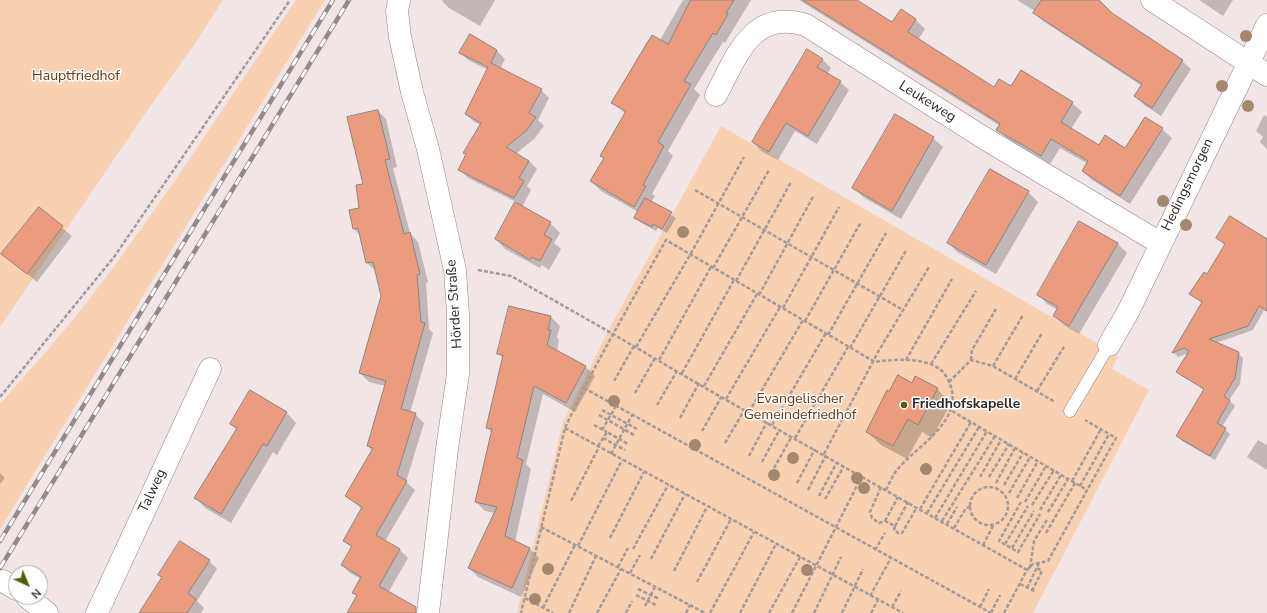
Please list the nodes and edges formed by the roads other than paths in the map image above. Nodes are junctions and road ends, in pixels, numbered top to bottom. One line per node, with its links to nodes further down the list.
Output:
1 (399, 0): 14 (street, Hörder Straße)
2 (1152, 0): 4 (street)
3 (1267, 25): 4 (street, Hedingsmorgen)
4 (1248, 62): 5 (street); 7 (street, Hedingsmorgen)
5 (1267, 75)
6 (716, 96): 7 (street, Leukeweg)
7 (1160, 243): 8 (street, Hedingsmorgen)
8 (1109, 345): 10 (lane)
9 (210, 369): 13 (street, Talweg)
10 (1070, 411)
11 (37, 605): 12 (street)
12 (47, 613)
13 (97, 613)
14 (428, 613)

